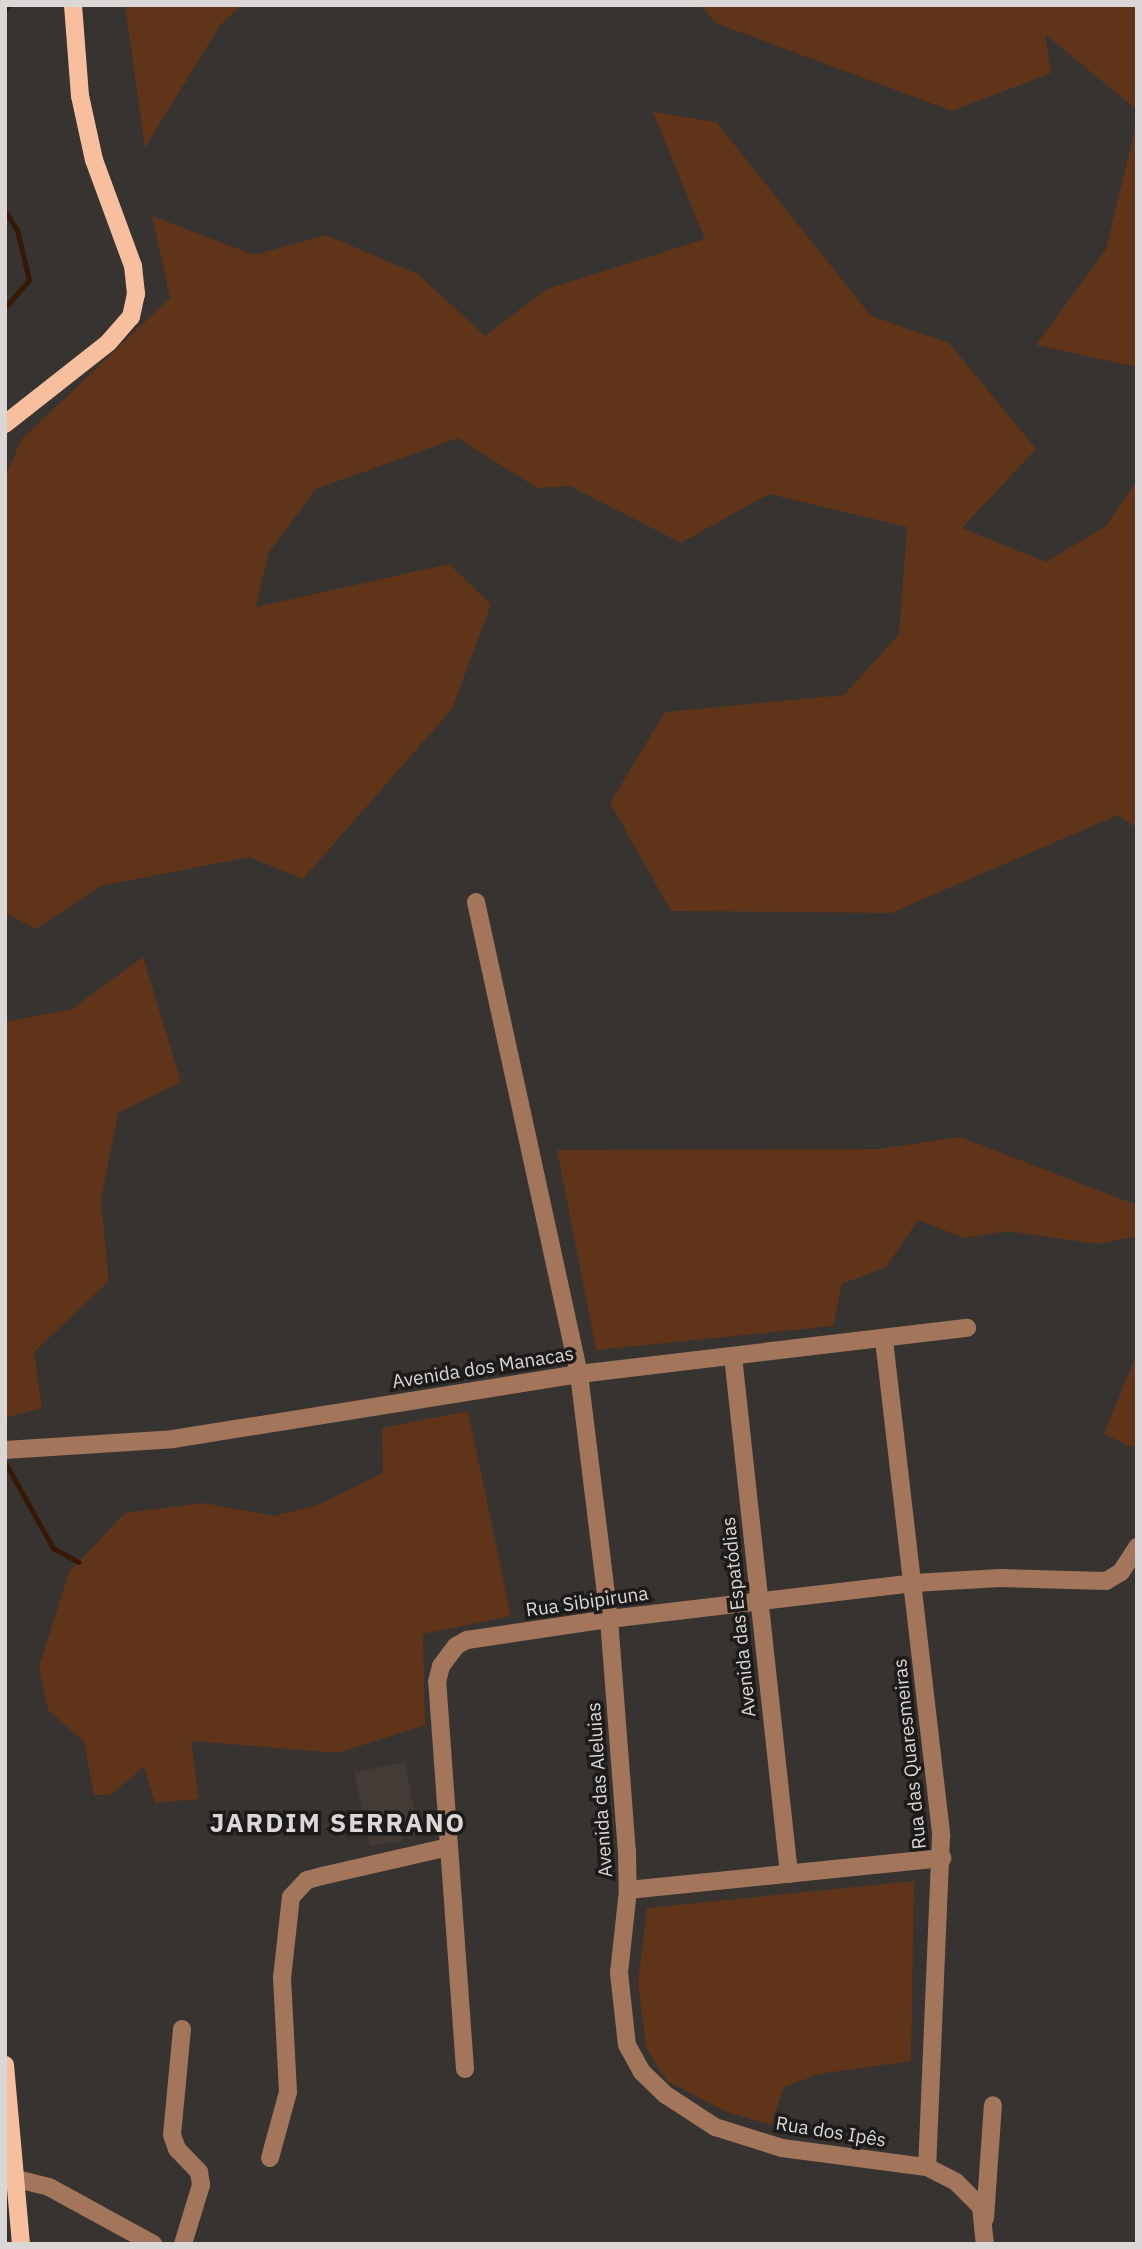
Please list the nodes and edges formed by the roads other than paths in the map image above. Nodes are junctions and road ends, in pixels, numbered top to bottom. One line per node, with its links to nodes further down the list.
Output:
1 (73, 5): 2 (main road)
2 (5, 424)
3 (476, 902): 7 (street, Avenida das Aleluias)
4 (967, 1328): 5 (street, Avenida dos Manacas)
5 (884, 1340): 6 (street, Avenida dos Manacas); 10 (street, Rua das Quaresmeiras)
6 (733, 1356): 7 (street, Avenida dos Manacas); 11 (street, Avenida das Espatódias)
7 (579, 1374): 8 (street, Avenida dos Manacas); 12 (street, Avenida das Aleluias)
8 (5, 1450)
9 (1137, 1547): 10 (street, Rua Sibipiruna)
10 (914, 1583): 11 (street, Rua Sibipiruna); 14 (street, Rua das Quaresmeiras)
11 (758, 1601): 12 (street, Rua Sibipiruna); 15 (street, Avenida das Espatódias)
12 (609, 1619): 13 (street, Rua Sibipiruna); 16 (street, Avenida das Aleluias)
13 (449, 1847): 19 (street, Rua Sibipiruna); 21 (street)
14 (942, 1858): 15 (street, Avenida das Aleluias); 22 (street, Rua das Quaresmeiras)
15 (789, 1874): 16 (street, Avenida das Aleluias)
16 (628, 1890): 22 (street, Rua dos Ipês)
17 (182, 2029): 27 (street)
18 (5, 2064): 23 (main road)
19 (465, 2069)
20 (993, 2105): 24 (street)
21 (270, 2158)
22 (927, 2167): 24 (street)
23 (9, 2177): 25 (main road); 26 (street)
24 (985, 2218): 28 (street)
25 (21, 2244)
26 (153, 2244)
27 (183, 2244)
28 (985, 2244)

